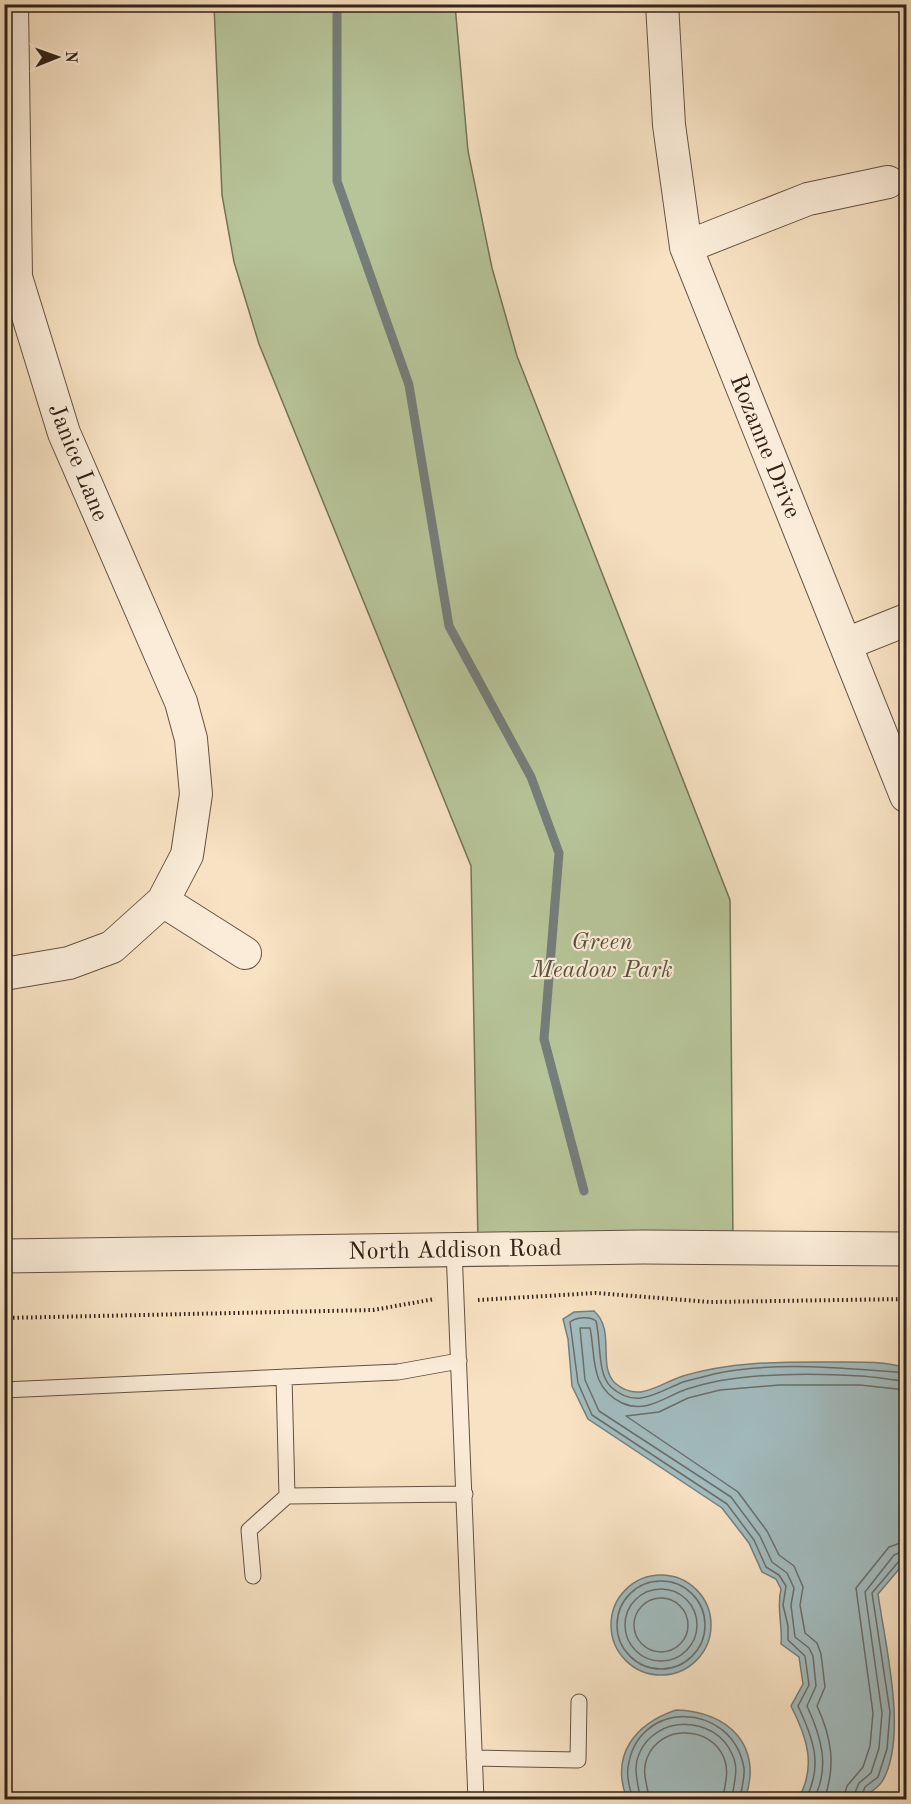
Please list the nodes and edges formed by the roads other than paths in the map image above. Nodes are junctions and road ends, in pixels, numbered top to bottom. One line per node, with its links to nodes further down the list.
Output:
1 (12, 4): 8 (street, Janice Lane)
2 (662, 4): 4 (street, Rozanne Drive)
3 (888, 182): 4 (street)
4 (686, 247): 6 (street, Rozanne Drive)
5 (906, 620): 6 (street)
6 (846, 644): 7 (street, Rozanne Drive)
7 (906, 796)
8 (164, 901): 9 (street); 10 (street, Janice Lane)
9 (245, 953)
10 (4, 974)
11 (454, 1249): 12 (street, North Addison Road); 13 (street, North Addison Road); 14 (lane)
12 (906, 1250)
13 (4, 1256)
14 (459, 1361): 15 (lane); 17 (lane)
15 (284, 1377): 16 (lane); 18 (lane)
16 (4, 1390)
17 (465, 1494): 18 (lane); 21 (lane)
18 (287, 1496): 19 (lane)
19 (253, 1576)
20 (579, 1702): 21 (lane)
21 (474, 1758): 22 (lane)
22 (476, 1800)

